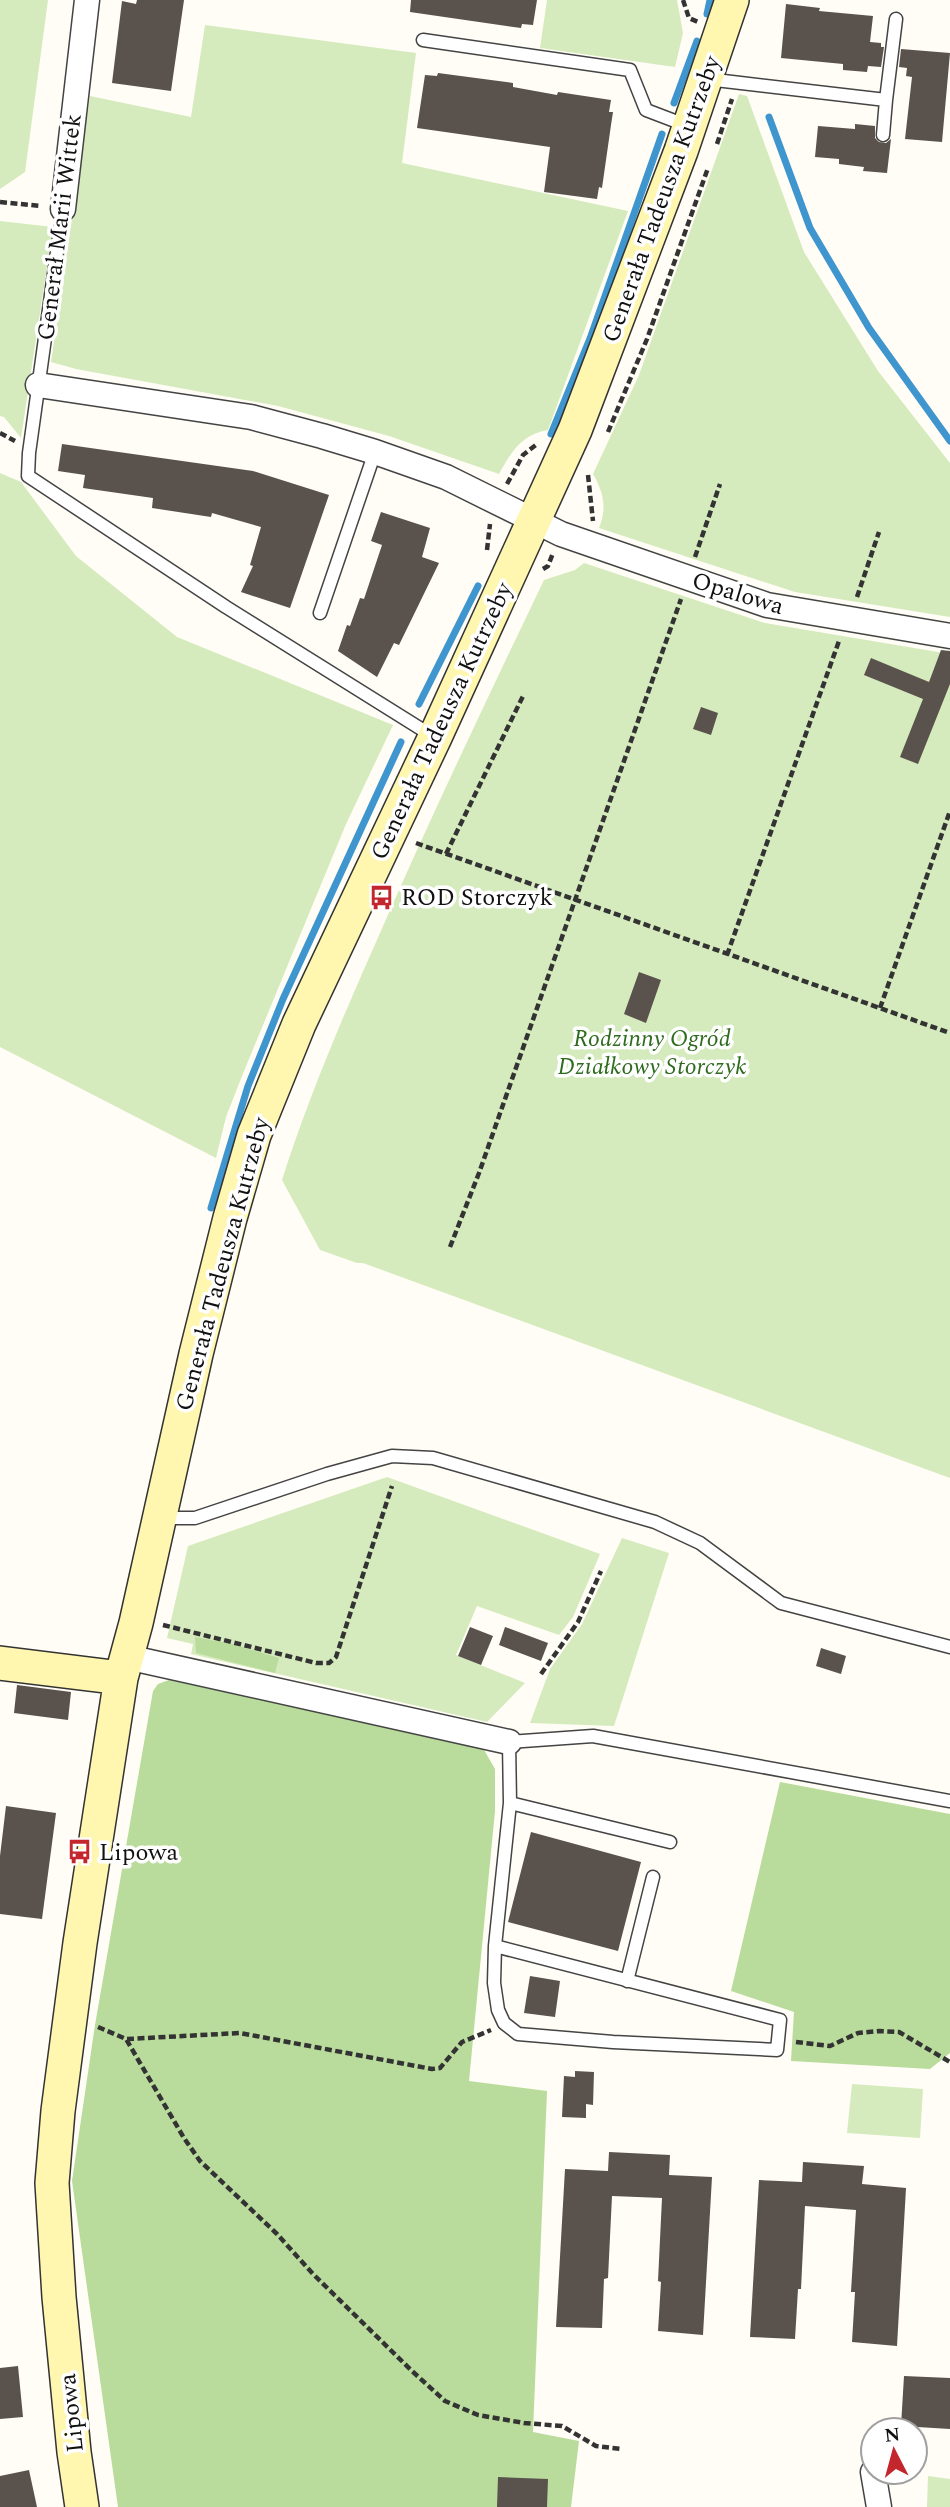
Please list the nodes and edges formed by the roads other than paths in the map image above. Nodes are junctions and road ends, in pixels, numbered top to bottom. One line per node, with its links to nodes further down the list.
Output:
1 (87, 0): 9 (street, Generał Marii Wittek)
2 (733, 0): 5 (street, Generała Tadeusza Kutrzeby)
3 (896, 19): 6 (lane)
4 (423, 40): 8 (lane)
5 (720, 86): 6 (lane); 8 (street, Generała Tadeusza Kutrzeby)
6 (886, 100): 7 (lane)
7 (883, 135)
8 (703, 136): 12 (street, Generała Tadeusza Kutrzeby)
9 (63, 209): 10 (lane, Generał Marii Wittek)
10 (38, 385): 11 (street, Opalowa); 15 (lane, Generał Marii Wittek)
11 (375, 452): 12 (street, Opalowa); 13 (lane)
12 (534, 521): 14 (street, Opalowa); 15 (street, Generała Tadeusza Kutrzeby)
13 (320, 613)
14 (950, 636)
15 (435, 737): 16 (street, Generała Tadeusza Kutrzeby)
16 (159, 1518): 17 (lane); 19 (street, Generała Tadeusza Kutrzeby)
17 (950, 1647)
18 (0, 1663): 19 (street)
19 (125, 1663): 20 (street); 28 (street, Lipowa)
20 (509, 1742): 21 (lane); 22 (lane)
21 (950, 1801)
22 (510, 1802): 23 (lane); 25 (lane)
23 (670, 1842)
24 (653, 1877): 26 (lane)
25 (495, 1946): 26 (lane); 26 (lane)
26 (627, 1981)
27 (876, 2486): 29 (street)
28 (82, 2507)
29 (879, 2507)

